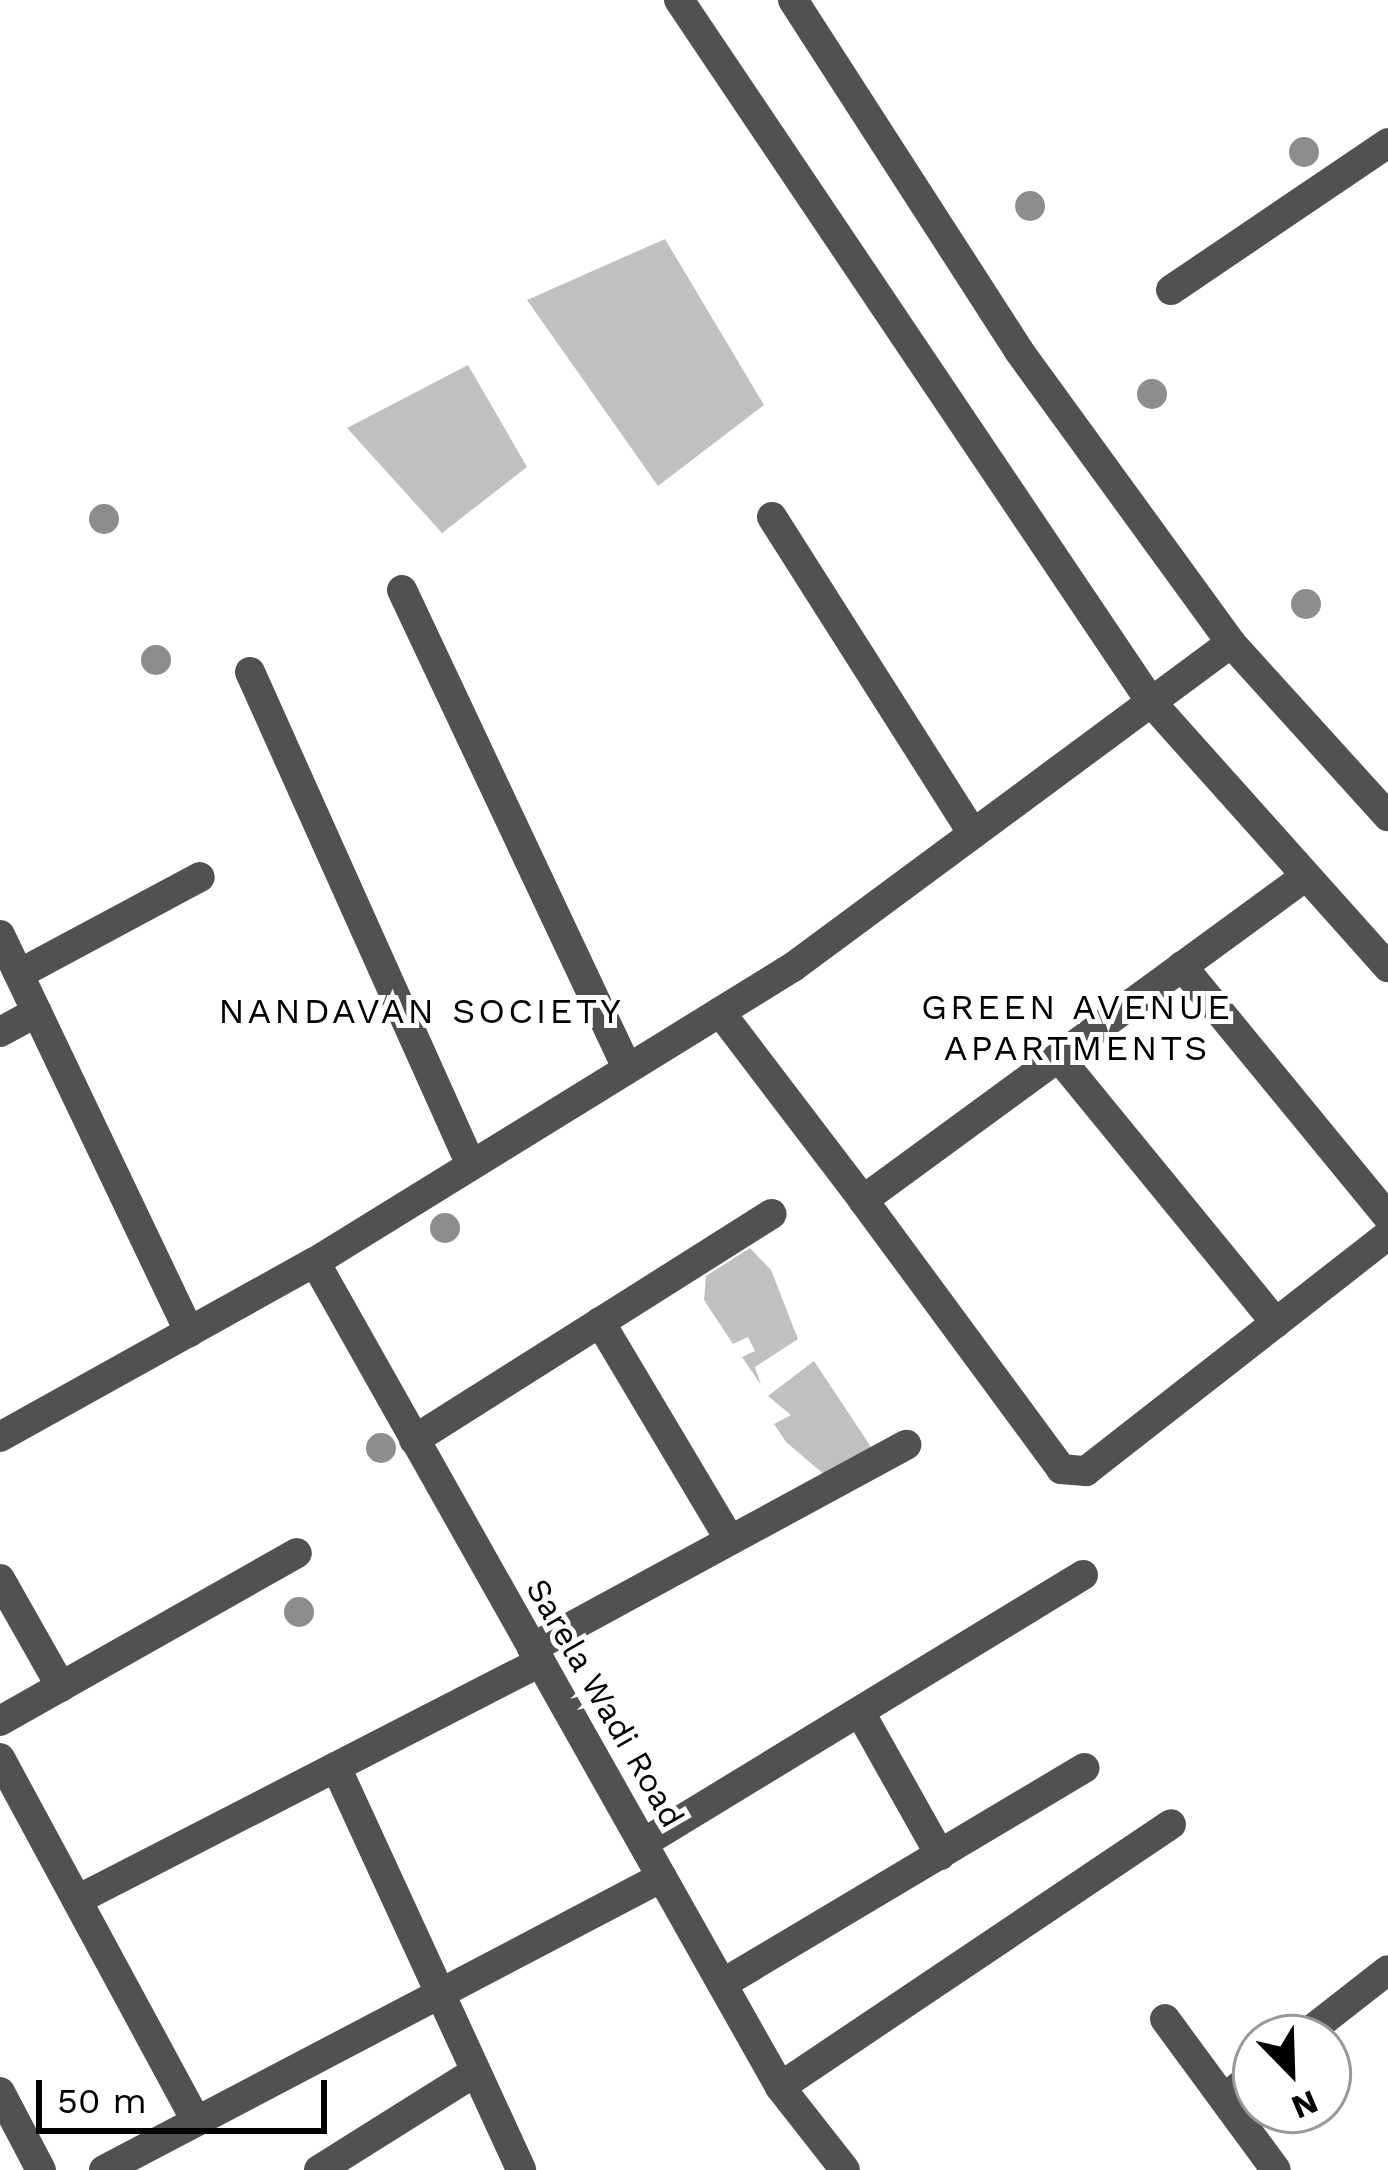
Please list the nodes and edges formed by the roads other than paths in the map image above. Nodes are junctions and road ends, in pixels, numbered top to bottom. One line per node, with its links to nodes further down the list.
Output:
1 (679, 0): 9 (street)
2 (794, 0): 7 (street)
3 (1388, 143): 4 (street)
4 (1171, 290)
5 (772, 517): 11 (street)
6 (402, 590): 22 (street)
7 (1231, 643): 9 (street); 10 (street)
8 (250, 672): 23 (street)
9 (1150, 702): 11 (street); 12 (street)
10 (1388, 816)
11 (974, 834): 19 (street)
12 (1306, 876): 15 (street); 16 (street)
13 (200, 877): 17 (street)
14 (0, 934): 17 (street)
15 (1181, 966): 21 (street); 26 (street)
16 (1388, 967)
17 (19, 974): 18 (street)
18 (37, 1012): 20 (street); 31 (street)
19 (720, 1012): 22 (street); 24 (street)
20 (0, 1032)
21 (1060, 1059): 24 (street); 30 (street)
22 (628, 1068): 23 (street)
23 (470, 1163): 28 (street)
24 (863, 1200): 30 (street)
25 (772, 1214): 29 (street)
26 (1388, 1217)
27 (1388, 1235): 30 (street)
28 (315, 1262): 31 (street); 33 (street, Sarela Wadi Road)
29 (600, 1322): 33 (street); 35 (street)
30 (1276, 1323)
31 (189, 1332): 32 (street)
32 (0, 1437)
33 (414, 1440): 39 (street, Sarela Wadi Road)
34 (906, 1445): 35 (street)
35 (730, 1540): 39 (street)
36 (297, 1553): 40 (street)
37 (1083, 1575): 41 (street)
38 (0, 1579): 40 (street)
39 (536, 1655): 44 (street); 47 (street, Sarela Wadi Road)
40 (61, 1687): 42 (street)
41 (861, 1714): 47 (street); 48 (street)
42 (0, 1721)
43 (0, 1758): 50 (street)
44 (336, 1767): 50 (street); 53 (street)
45 (1085, 1768): 48 (street)
46 (1171, 1824): 57 (street)
47 (646, 1843): 49 (street, Sarela Wadi Road)
48 (940, 1855): 52 (street)
49 (662, 1877): 52 (street, Sarela Wadi Road); 53 (street)
50 (77, 1900): 61 (street)
51 (1388, 1970): 54 (street)
52 (722, 1984): 57 (street, Sarela Wadi Road)
53 (433, 1996): 56 (street); 61 (street)
54 (1332, 2014)
55 (1165, 2019): 60 (street)
56 (472, 2074): 65 (street); 66 (street)
57 (780, 2087): 67 (street, Sarela Wadi Road)
58 (0, 2092): 63 (street)
59 (1232, 2092): 60 (street)
60 (1227, 2096): 68 (street)
61 (196, 2121): 62 (street)
62 (156, 2158): 64 (street)
63 (41, 2170)
64 (104, 2170)
65 (319, 2170)
66 (521, 2170)
67 (845, 2170)
68 (1276, 2170)

